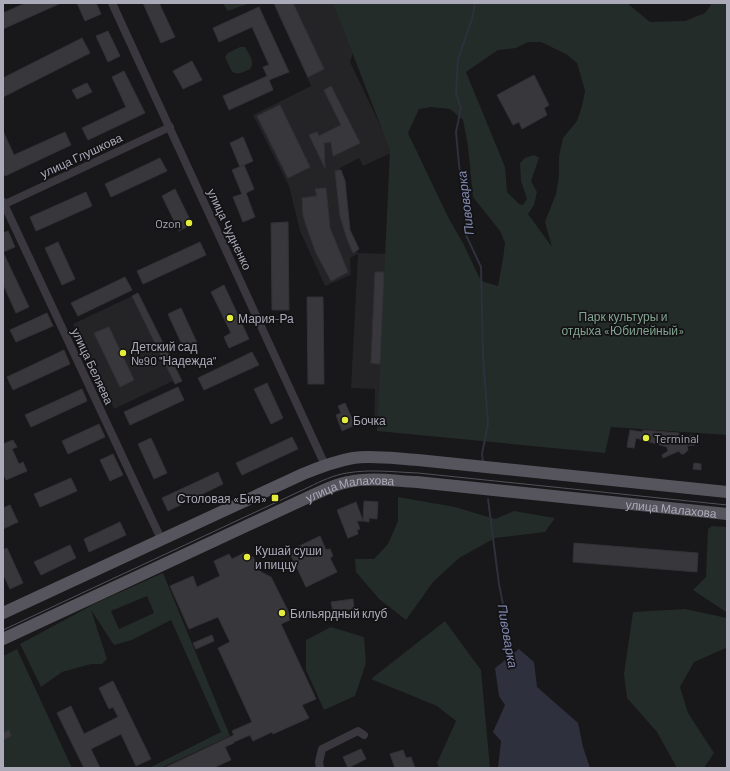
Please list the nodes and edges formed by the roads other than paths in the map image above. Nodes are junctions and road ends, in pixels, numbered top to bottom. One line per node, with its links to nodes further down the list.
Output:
1 (112, 3): 2 (street, улица Чудненко)
2 (170, 127): 3 (street, улица Глушкова); 4 (street, улица Чудненко)
3 (3, 204): 7 (street, улица Беляева)
4 (325, 465): 5 (main road, улица Малахова); 7 (main road, улица Малахова)
5 (727, 492)
6 (727, 514): 9 (main road, улица Малахова)
7 (162, 541): 8 (main road, улица Малахова)
8 (3, 613)
9 (3, 639)
10 (364, 735): 11 (street)
11 (320, 768)

